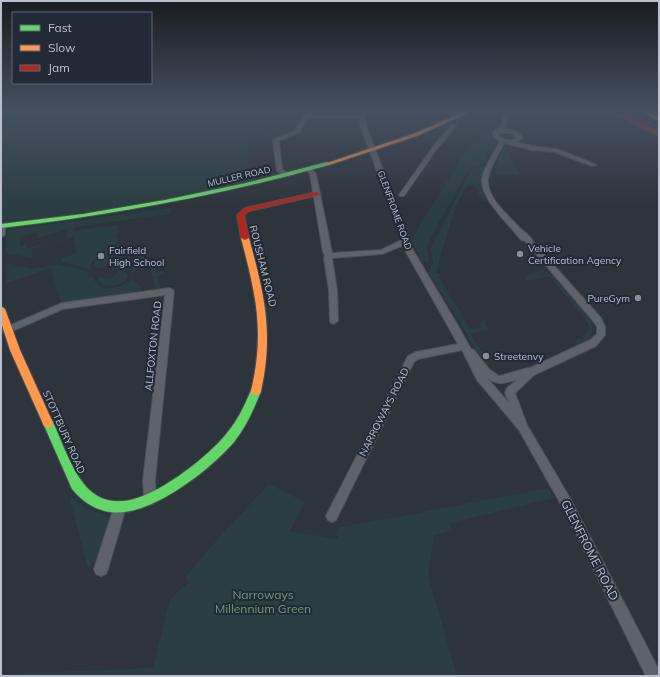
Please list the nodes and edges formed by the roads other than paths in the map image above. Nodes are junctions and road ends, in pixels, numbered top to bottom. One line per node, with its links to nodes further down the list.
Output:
1 (277, 142): 12 (street)
2 (369, 142): 9 (street, GLENFROME ROAD)
3 (395, 142): 9 (main road, MULLER ROAD)
4 (438, 142): 14 (street)
5 (502, 142): 25 (street)
6 (511, 142): 8 (street)
7 (523, 142): 8 (street)
8 (542, 149): 10 (street)
9 (372, 150): 11 (main road, MULLER ROAD); 15 (street, GLENFROME ROAD)
10 (594, 165)
11 (309, 169): 12 (main road, MULLER ROAD); 13 (street)
12 (282, 173): 17 (main road, MULLER ROAD)
13 (317, 194): 20 (street); 30 (main road, ROUSHAM ROAD)
14 (402, 195): 15 (street); 16 (street)
15 (390, 200): 16 (street, GLENFROME ROAD)
16 (394, 210): 19 (street, GLENFROME ROAD)
17 (2, 226): 18 (street)
18 (1, 235)
19 (405, 242): 20 (street); 24 (street, GLENFROME ROAD)
20 (329, 254): 22 (street)
21 (1, 309): 23 (main road, STOTTBURY ROAD)
22 (334, 321)
23 (7, 330): 30 (street, ALLFOXTON ROAD); 31 (main road, STOTTBURY ROAD)
24 (466, 346): 26 (street, GLENFROME ROAD); 27 (street, GLENFROME ROAD); 32 (street, NARROWAYS ROAD)
25 (534, 371): 26 (street); 28 (street)
26 (498, 380): 27 (street); 28 (street)
27 (492, 391): 28 (street); 29 (street, GLENFROME ROAD)
28 (510, 392): 29 (street, GLENFROME ROAD)
29 (523, 427): 34 (street, GLENFROME ROAD)
30 (150, 499): 31 (main road, STOTTBURY ROAD)
31 (120, 507): 33 (street)
32 (332, 516)
33 (101, 569)
34 (654, 676)

